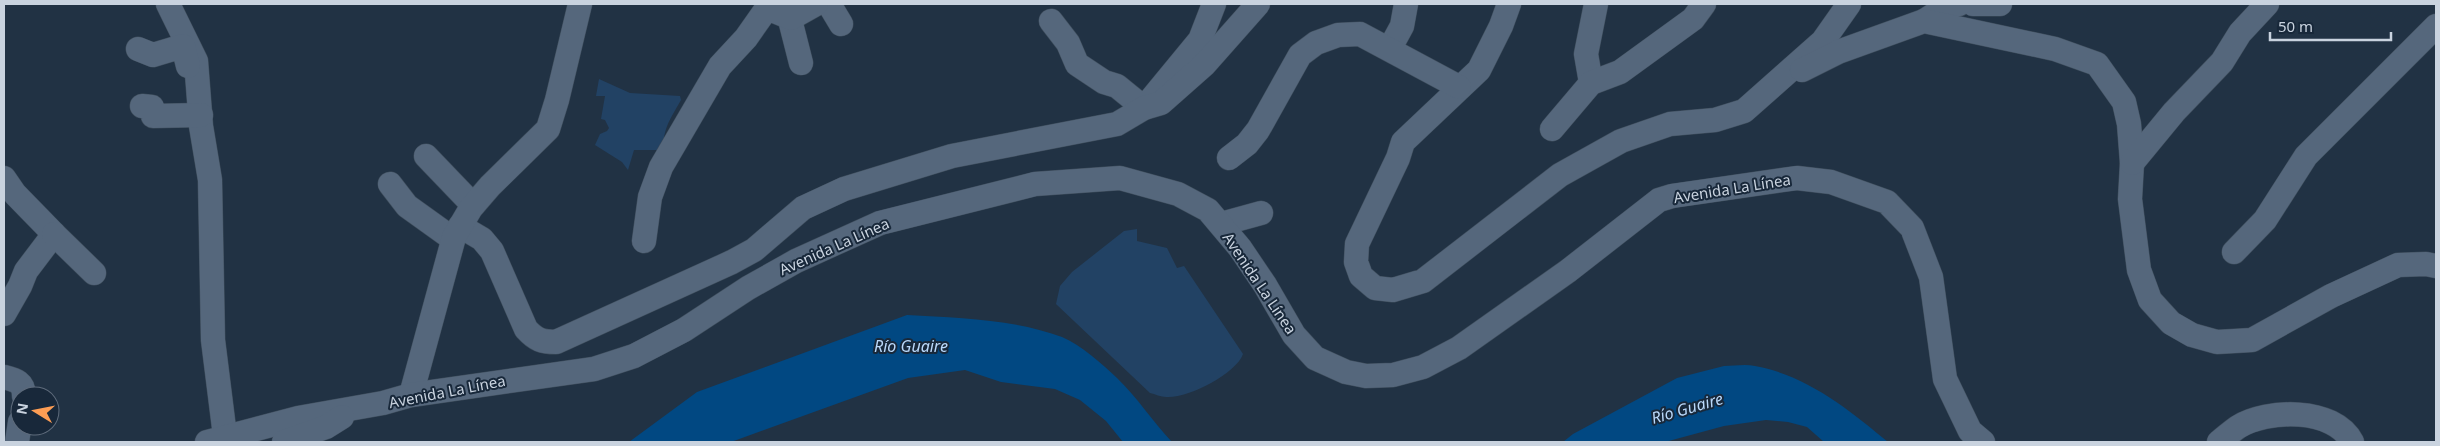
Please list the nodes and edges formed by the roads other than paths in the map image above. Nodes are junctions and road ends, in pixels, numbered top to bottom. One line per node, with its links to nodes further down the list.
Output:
1 (168, 4): 23 (street)
2 (580, 4): 37 (street)
3 (816, 4): 16 (street)
4 (829, 4): 19 (street)
5 (1214, 4): 29 (street)
6 (1258, 4): 29 (street)
7 (1406, 4): 21 (street)
8 (1509, 4): 27 (street)
9 (1596, 4): 25 (street)
10 (1704, 4): 25 (street)
11 (1849, 4): 26 (street)
12 (1959, 4): 18 (street)
13 (1973, 4): 14 (street)
14 (2000, 4)
15 (2266, 4): 34 (street)
16 (787, 11): 24 (street); 42 (street)
17 (1051, 21): 29 (street)
18 (1924, 21): 26 (street); 34 (street)
19 (841, 24)
20 (2436, 26): 43 (street)
21 (1390, 48): 27 (street); 33 (street)
22 (138, 49): 23 (street)
23 (196, 61): 30 (street)
24 (801, 63)
25 (1591, 82): 31 (street)
26 (1776, 83): 27 (street)
27 (1459, 87)
28 (142, 106): 30 (street)
29 (1144, 108): 40 (street)
30 (201, 116): 51 (street)
31 (1552, 129)
32 (426, 156): 37 (street)
33 (1229, 158)
34 (2132, 163): 44 (street)
35 (4, 178): 41 (street)
36 (390, 184): 40 (street)
37 (473, 205): 40 (street)
38 (1261, 213): 39 (street)
39 (1221, 224): 49 (street, Avenida La Línea); 53 (street, Avenida La Línea)
40 (457, 233): 49 (street)
41 (54, 234): 45 (street); 46 (street)
42 (644, 241)
43 (2234, 252)
44 (2436, 266)
45 (94, 273)
46 (4, 314)
47 (4, 377): 48 (street)
48 (22, 386)
49 (411, 395): 50 (street, Avenida La Línea)
50 (353, 409): 51 (street, Avenida La Línea); 52 (street)
51 (216, 439)
52 (284, 442)
53 (1983, 442)
54 (2219, 442): 55 (street)
55 (2352, 442)

